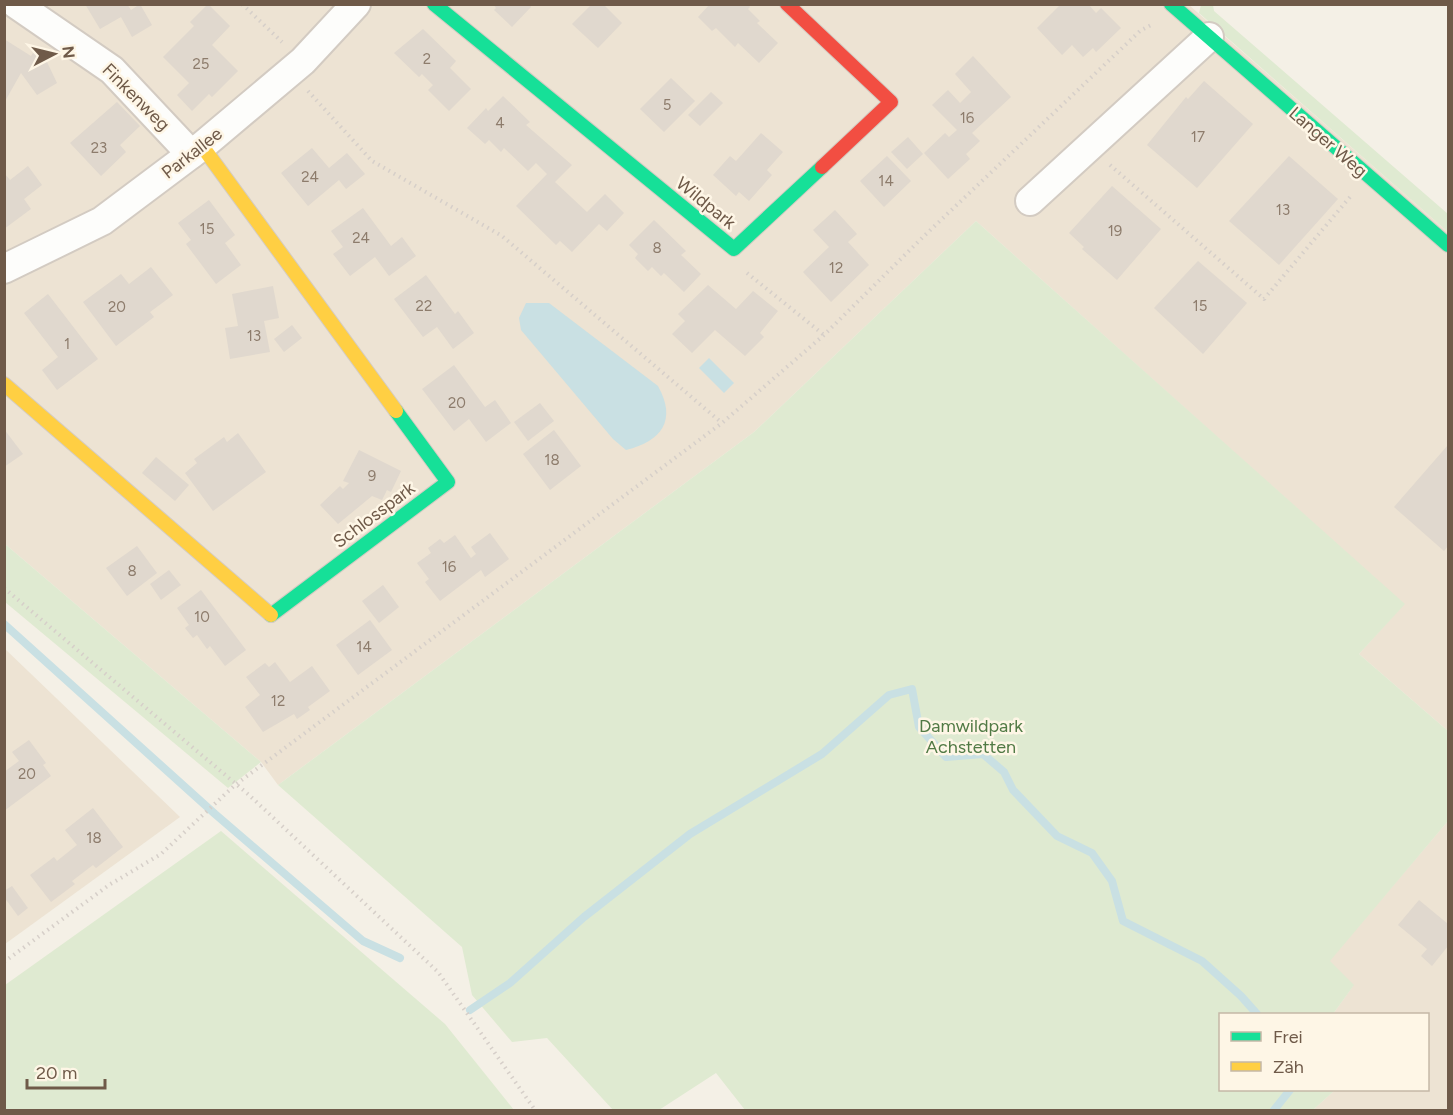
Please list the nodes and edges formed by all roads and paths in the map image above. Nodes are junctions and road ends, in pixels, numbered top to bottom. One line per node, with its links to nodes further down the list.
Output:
1 (16, 4): 10 (street, Finkenweg)
2 (242, 4): 8 (path)
3 (356, 4): 8 (street, Parkallee)
4 (434, 4): 14 (street, Wildpark)
5 (788, 4): 14 (street, Wildpark)
6 (1172, 5): 7 (street, Langer Weg); 16 (path)
7 (1209, 37): 9 (street); 11 (street, Langer Weg)
8 (296, 67): 10 (street, Parkallee); 18 (path)
9 (1090, 146): 11 (path); 12 (street)
10 (196, 150): 15 (street, Parkallee); 17 (street, Schlosspark)
11 (1368, 177): 13 (street, Langer Weg)
12 (1030, 201)
13 (1449, 245)
14 (734, 249): 16 (path)
15 (4, 269)
16 (824, 335): 18 (path)
17 (4, 384)
18 (722, 423): 20 (path)
19 (4, 588): 20 (path)
20 (235, 785): 21 (path); 22 (path)
21 (4, 962)
22 (535, 1110)

